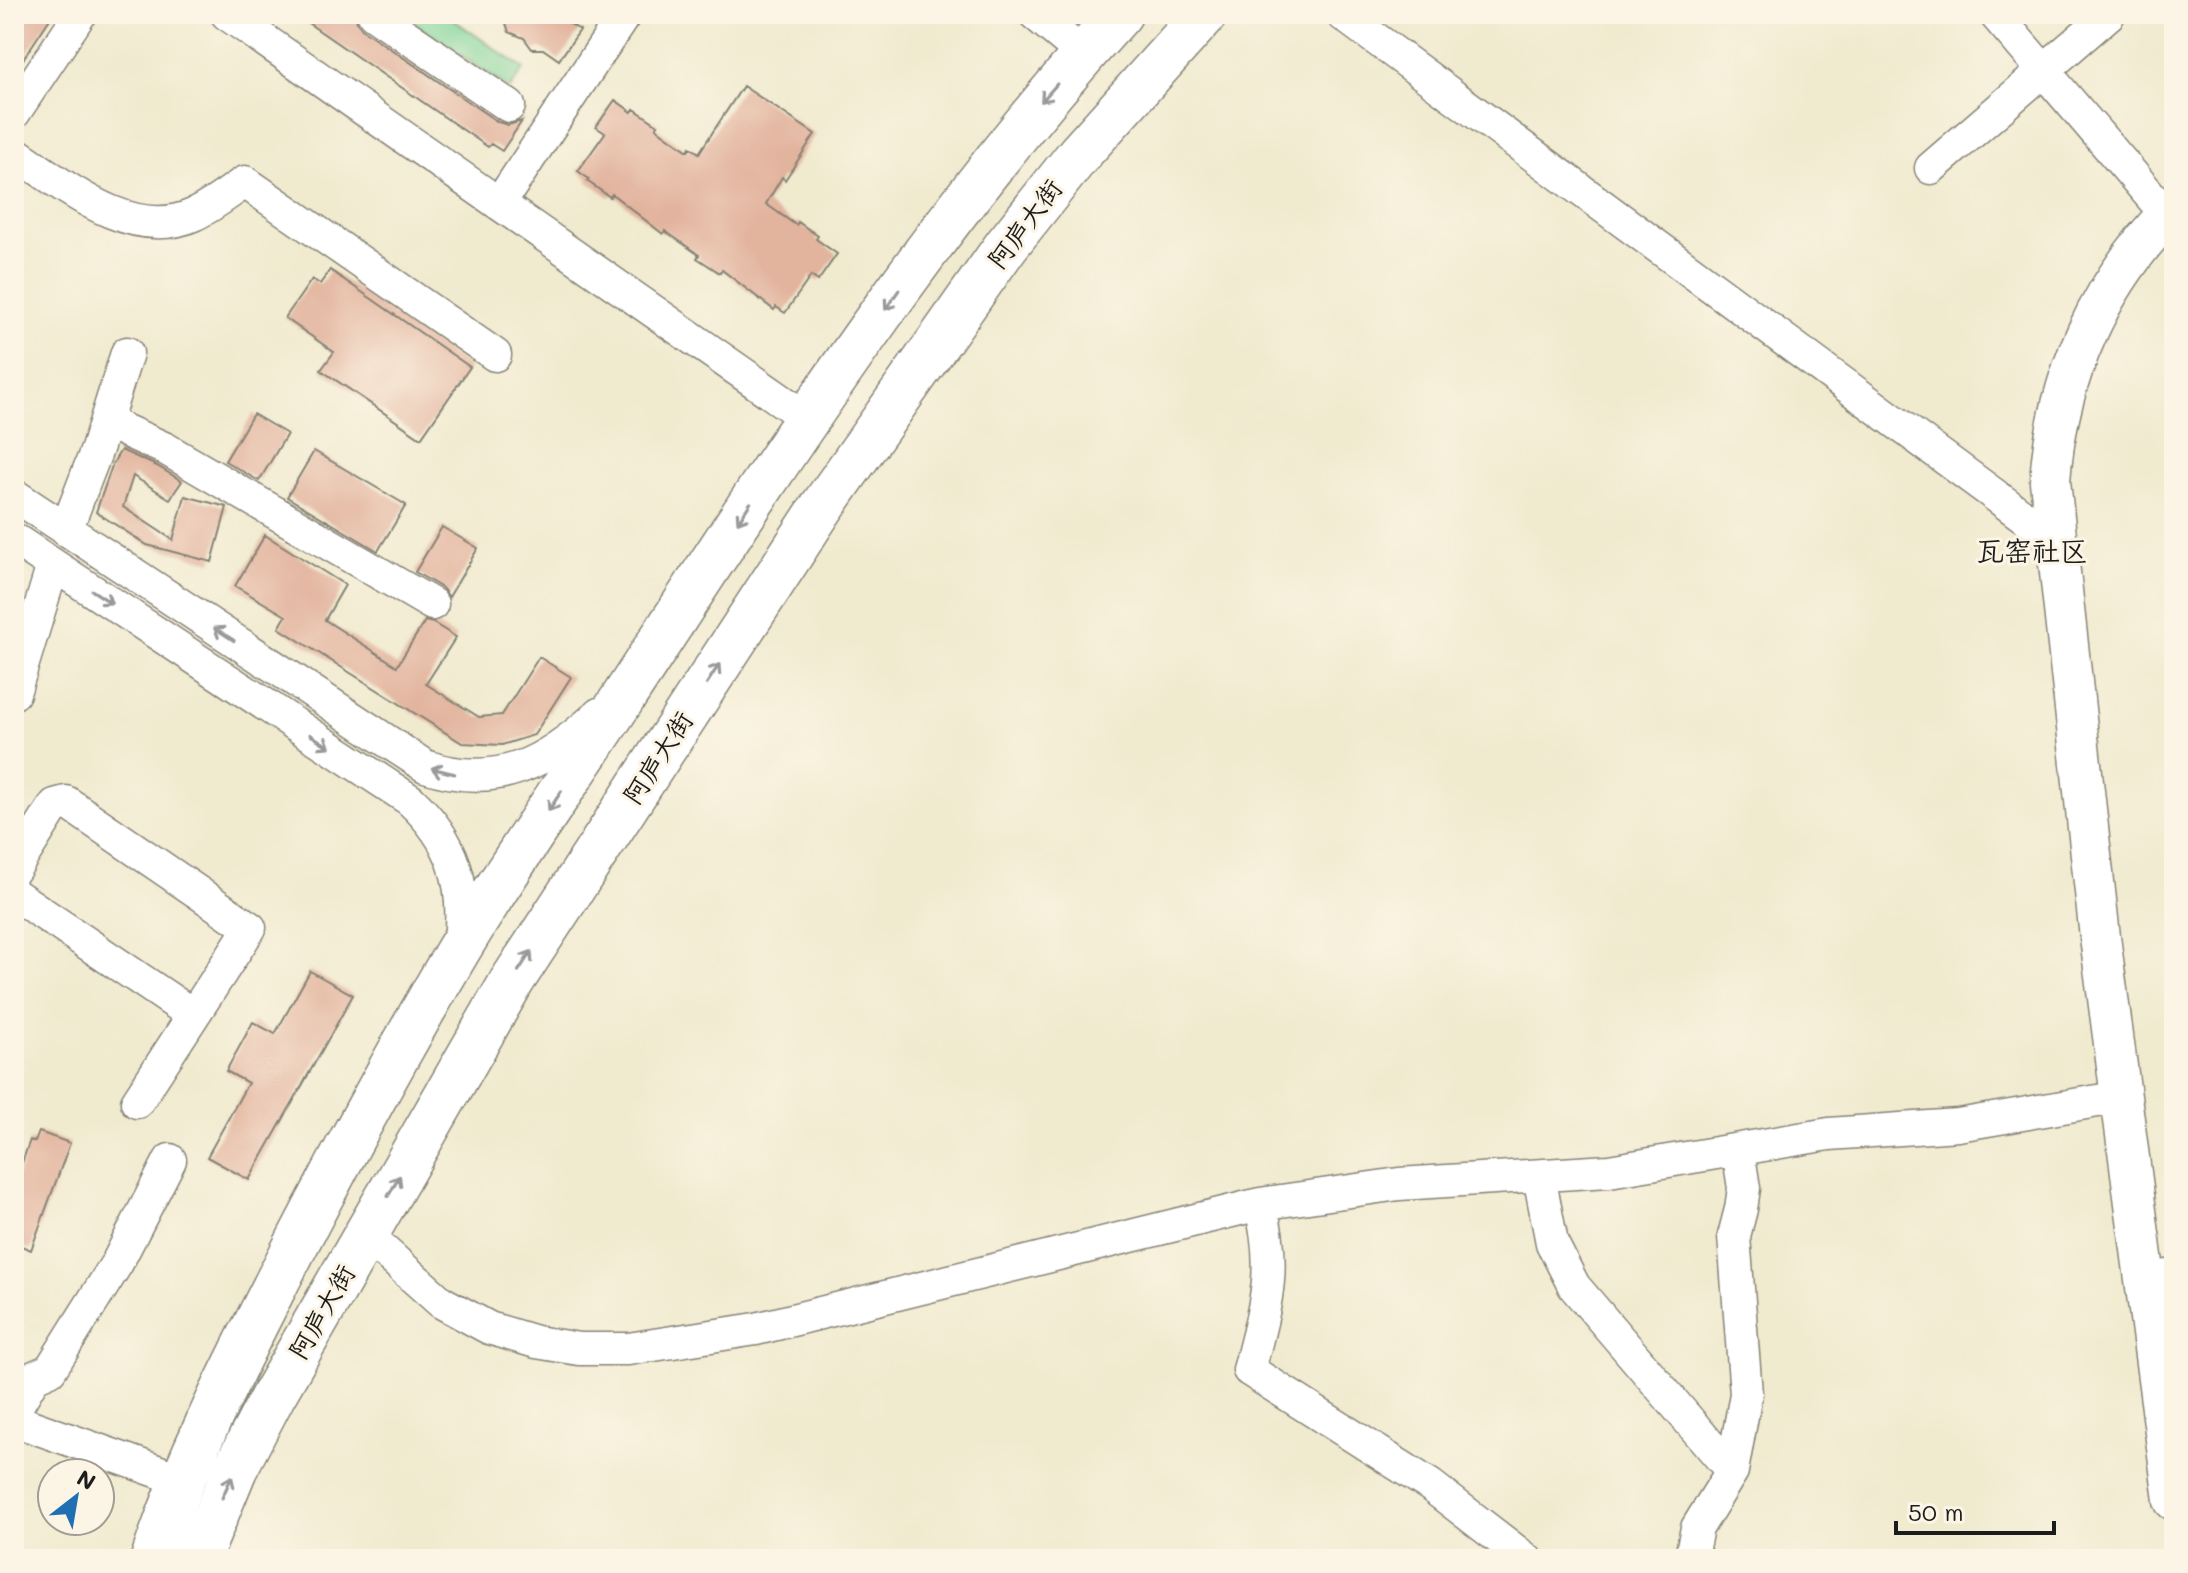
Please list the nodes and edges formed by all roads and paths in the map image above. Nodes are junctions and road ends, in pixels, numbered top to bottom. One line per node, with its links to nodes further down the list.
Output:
1 (80, 14): 14 (street)
2 (227, 14): 17 (street)
3 (374, 14): 13 (street)
4 (625, 14): 17 (street)
5 (1035, 14): 11 (street)
6 (1120, 14): 11 (highway)
7 (1205, 14): 41 (highway, 阿庐大街, one-way to 7)
8 (1342, 14): 26 (street)
9 (1995, 14): 12 (street)
10 (2109, 14): 12 (street)
11 (1083, 54): 21 (highway, one-way to 21)
12 (2043, 71): 16 (street); 18 (street)
13 (509, 106)
14 (14, 113)
15 (14, 152): 20 (street)
16 (1931, 168)
17 (499, 204): 21 (street)
18 (2172, 217): 26 (main road); 42 (main road)
19 (127, 353): 22 (street)
20 (495, 355)
21 (808, 419): 29 (highway, one-way to 29)
22 (106, 422): 24 (street); 28 (street)
23 (14, 495): 24 (street)
24 (66, 530): 29 (street, one-way to 24)
25 (14, 539): 27 (street)
26 (2057, 541): 35 (main road)
27 (53, 565): 30 (street); 33 (street, one-way to 33)
28 (432, 604)
29 (631, 685): 33 (highway, one-way to 33)
30 (14, 693)
31 (14, 870): 34 (street)
32 (14, 894): 34 (street)
33 (459, 949): 47 (highway)
34 (193, 1015): 36 (street)
35 (2121, 1097): 37 (street); 42 (main road)
36 (137, 1102)
37 (1738, 1150): 39 (street); 46 (street)
38 (170, 1160): 44 (street)
39 (1539, 1176): 40 (street); 46 (street)
40 (1260, 1204): 41 (street); 52 (street)
41 (366, 1235): 51 (highway, 阿庐大街, one-way to 41)
42 (2159, 1277): 43 (main road); 48 (main road)
43 (2174, 1391)
44 (14, 1411)
45 (14, 1420): 47 (street)
46 (1732, 1471): 49 (street)
47 (182, 1480): 50 (highway)
48 (2174, 1500)
49 (1691, 1557)
50 (153, 1559)
51 (198, 1559)
52 (1526, 1559)

